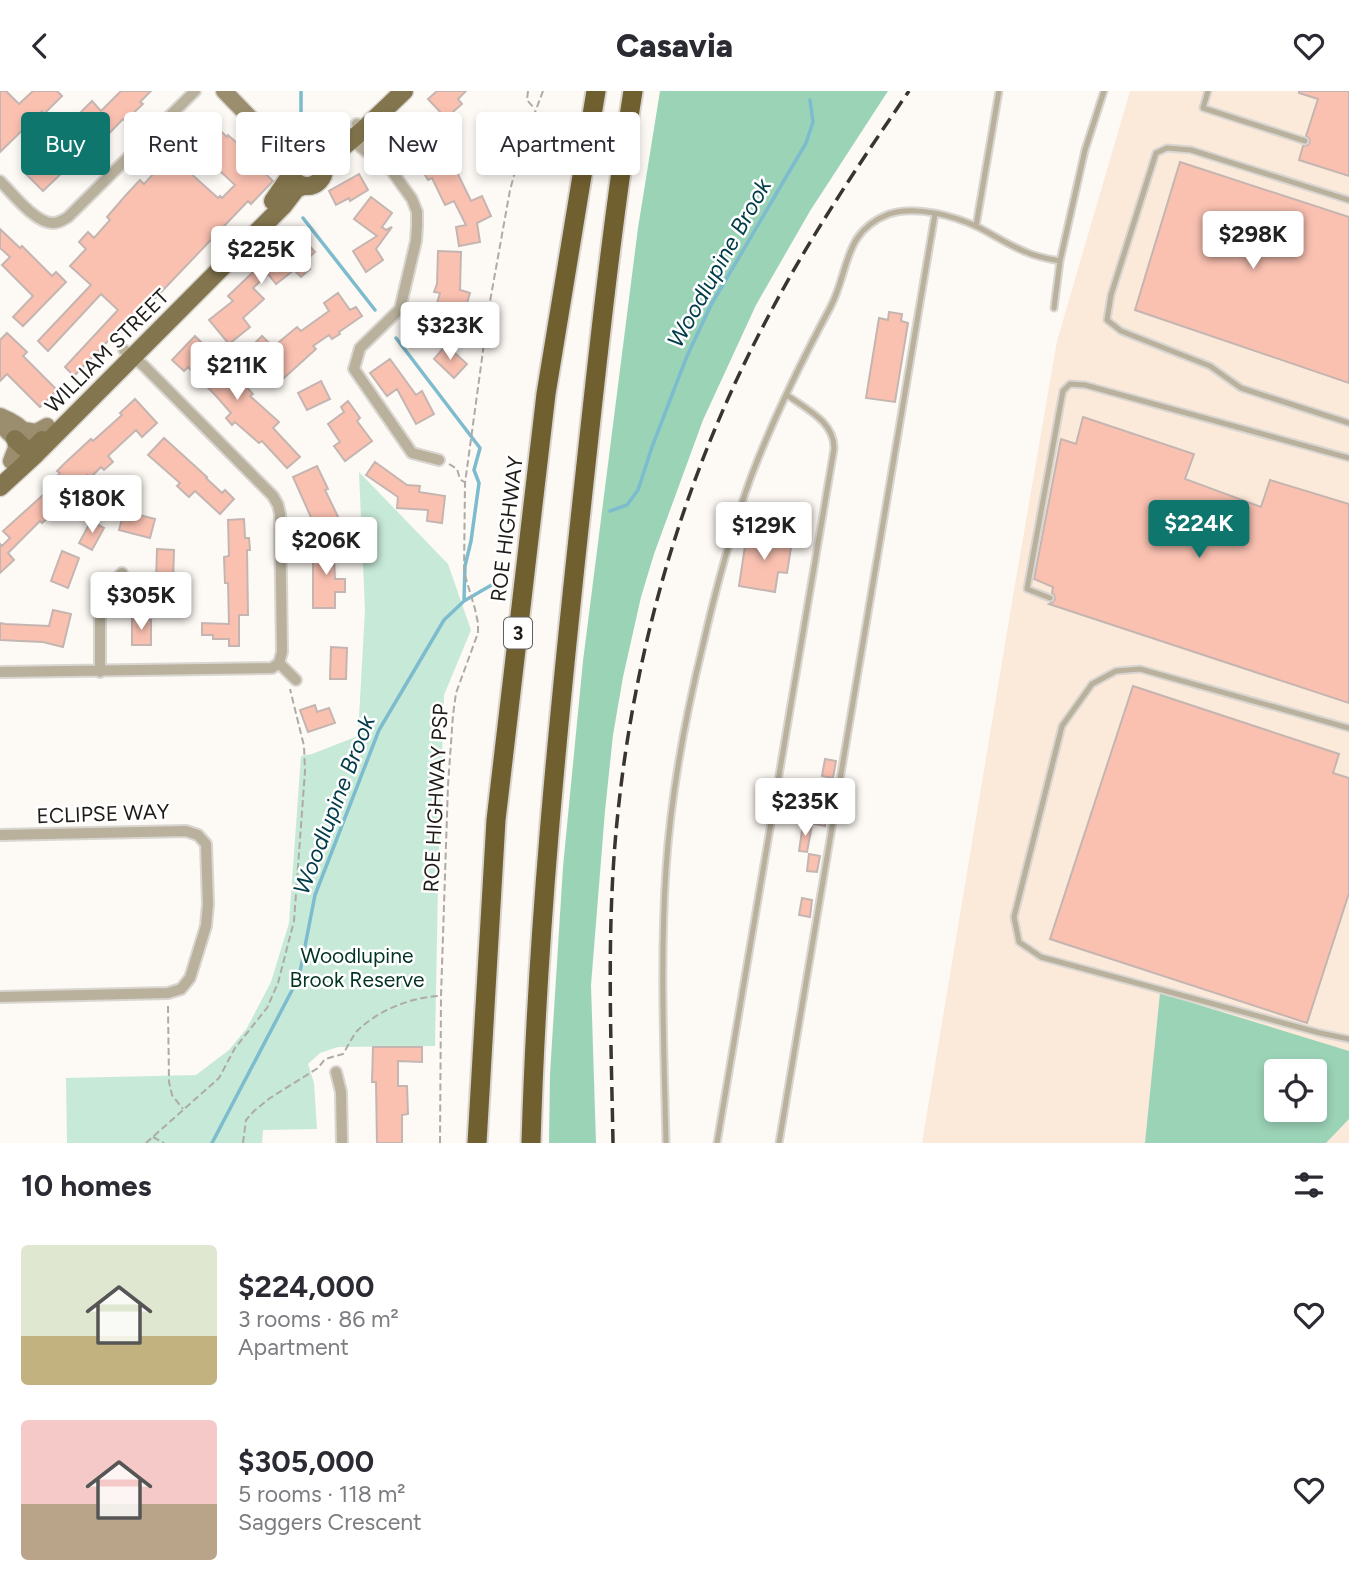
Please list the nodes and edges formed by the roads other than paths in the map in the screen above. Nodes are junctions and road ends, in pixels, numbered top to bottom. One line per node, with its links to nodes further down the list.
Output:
1 (195, 91): 22 (street)
2 (224, 91): 11 (street)
3 (391, 91): 14 (main road)
4 (404, 91): 14 (main road)
5 (596, 91): 49 (highway, ROE HIGHWAY / 3)
6 (633, 91): 12 (highway)
7 (640, 91): 13 (highway)
8 (999, 91): 26 (lane)
9 (1104, 91): 27 (lane)
10 (1208, 91): 17 (lane)
11 (244, 112)
12 (630, 112)
13 (634, 112)
14 (354, 132): 15 (main road); 16 (main road); 35 (street)
15 (350, 134)
16 (350, 136)
17 (1305, 141)
18 (289, 175): 29 (main road, WILLIAM STREET)
19 (291, 175): 23 (main road)
20 (321, 175): 23 (main road)
21 (620, 175): 50 (highway)
22 (0, 181)
23 (303, 186): 29 (main road, WILLIAM STREET)
24 (1349, 200): 32 (lane)
25 (935, 214): 26 (lane); 30 (lane); 53 (lane)
26 (976, 226): 27 (lane)
27 (1060, 261): 28 (lane)
28 (1054, 308)
29 (128, 354): 33 (main road, WILLIAM STREET); 33 (main road, WILLIAM STREET); 39 (street)
30 (787, 395): 51 (lane); 52 (lane)
31 (0, 417): 33 (street)
32 (1349, 423)
33 (20, 451): 36 (main road, WILLIAM STREET)
34 (1349, 458): 38 (lane)
35 (439, 460)
36 (0, 487)
37 (122, 572): 41 (street)
38 (1050, 598)
39 (279, 663): 41 (street); 42 (street)
40 (0, 672): 41 (street)
41 (100, 672)
42 (293, 677)
43 (1349, 728): 46 (lane)
44 (0, 835): 45 (street, ECLIPSE WAY)
45 (0, 997)
46 (1349, 1039)
47 (336, 1072): 48 (street)
48 (342, 1143)
49 (477, 1143)
50 (531, 1143)
51 (666, 1143)
52 (716, 1143)
53 (779, 1143)

